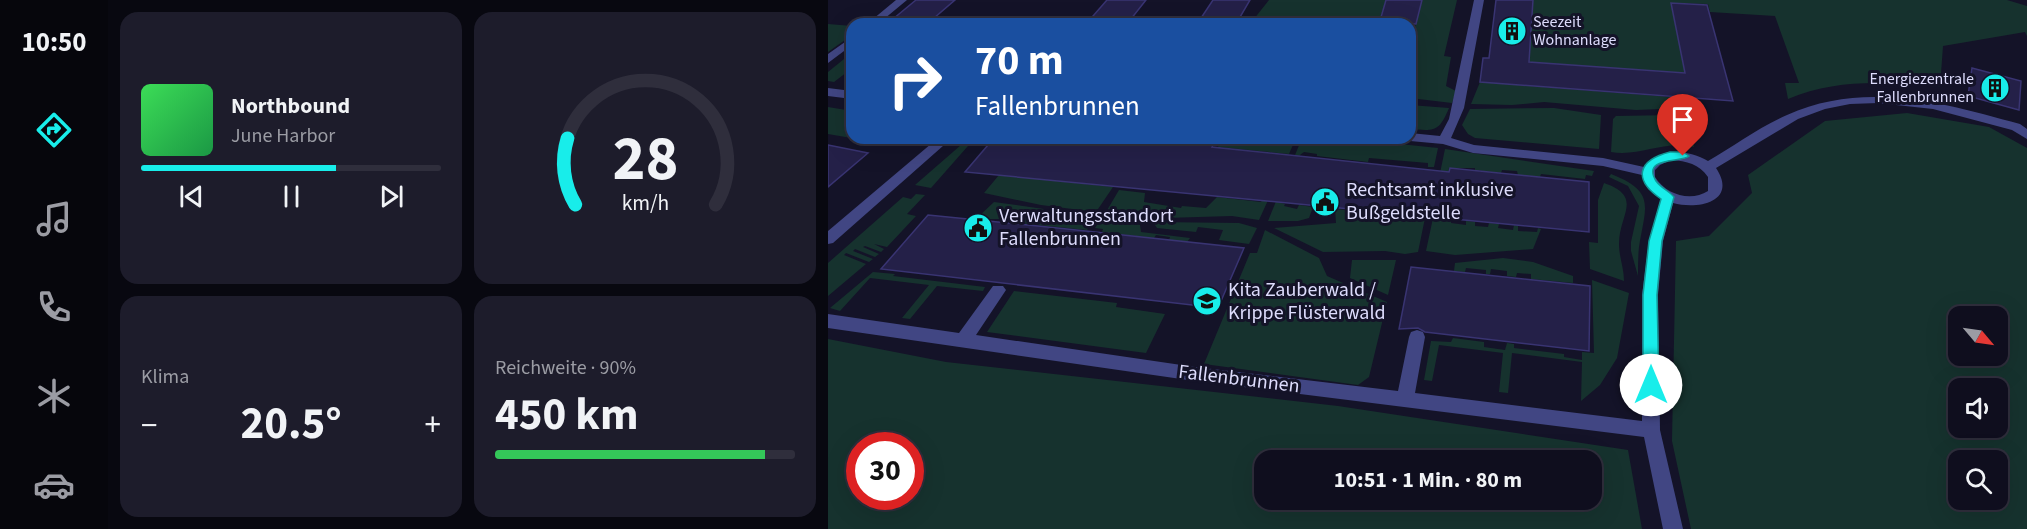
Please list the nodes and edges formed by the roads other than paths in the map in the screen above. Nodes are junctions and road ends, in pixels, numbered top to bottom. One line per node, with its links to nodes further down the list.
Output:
1 (902, 0): 3 (street)
2 (1479, 0): 10 (street)
3 (880, 18)
4 (846, 45): 5 (street)
5 (833, 56)
6 (828, 92): 7 (street)
7 (846, 94)
8 (2022, 131): 12 (street)
9 (1416, 138): 10 (street)
10 (1444, 140): 13 (street)
11 (938, 144): 15 (street)
12 (1707, 167): 13 (street); 14 (street)
13 (1648, 172): 14 (street)
14 (1668, 197): 21 (street)
15 (828, 239)
16 (998, 290): 19 (street)
17 (828, 321): 19 (street, Fallenbrunnen)
18 (1417, 337): 20 (street)
19 (963, 341): 20 (street, Fallenbrunnen)
20 (1406, 400): 21 (street, Fallenbrunnen)
21 (1651, 430): 22 (street)
22 (1673, 529)

